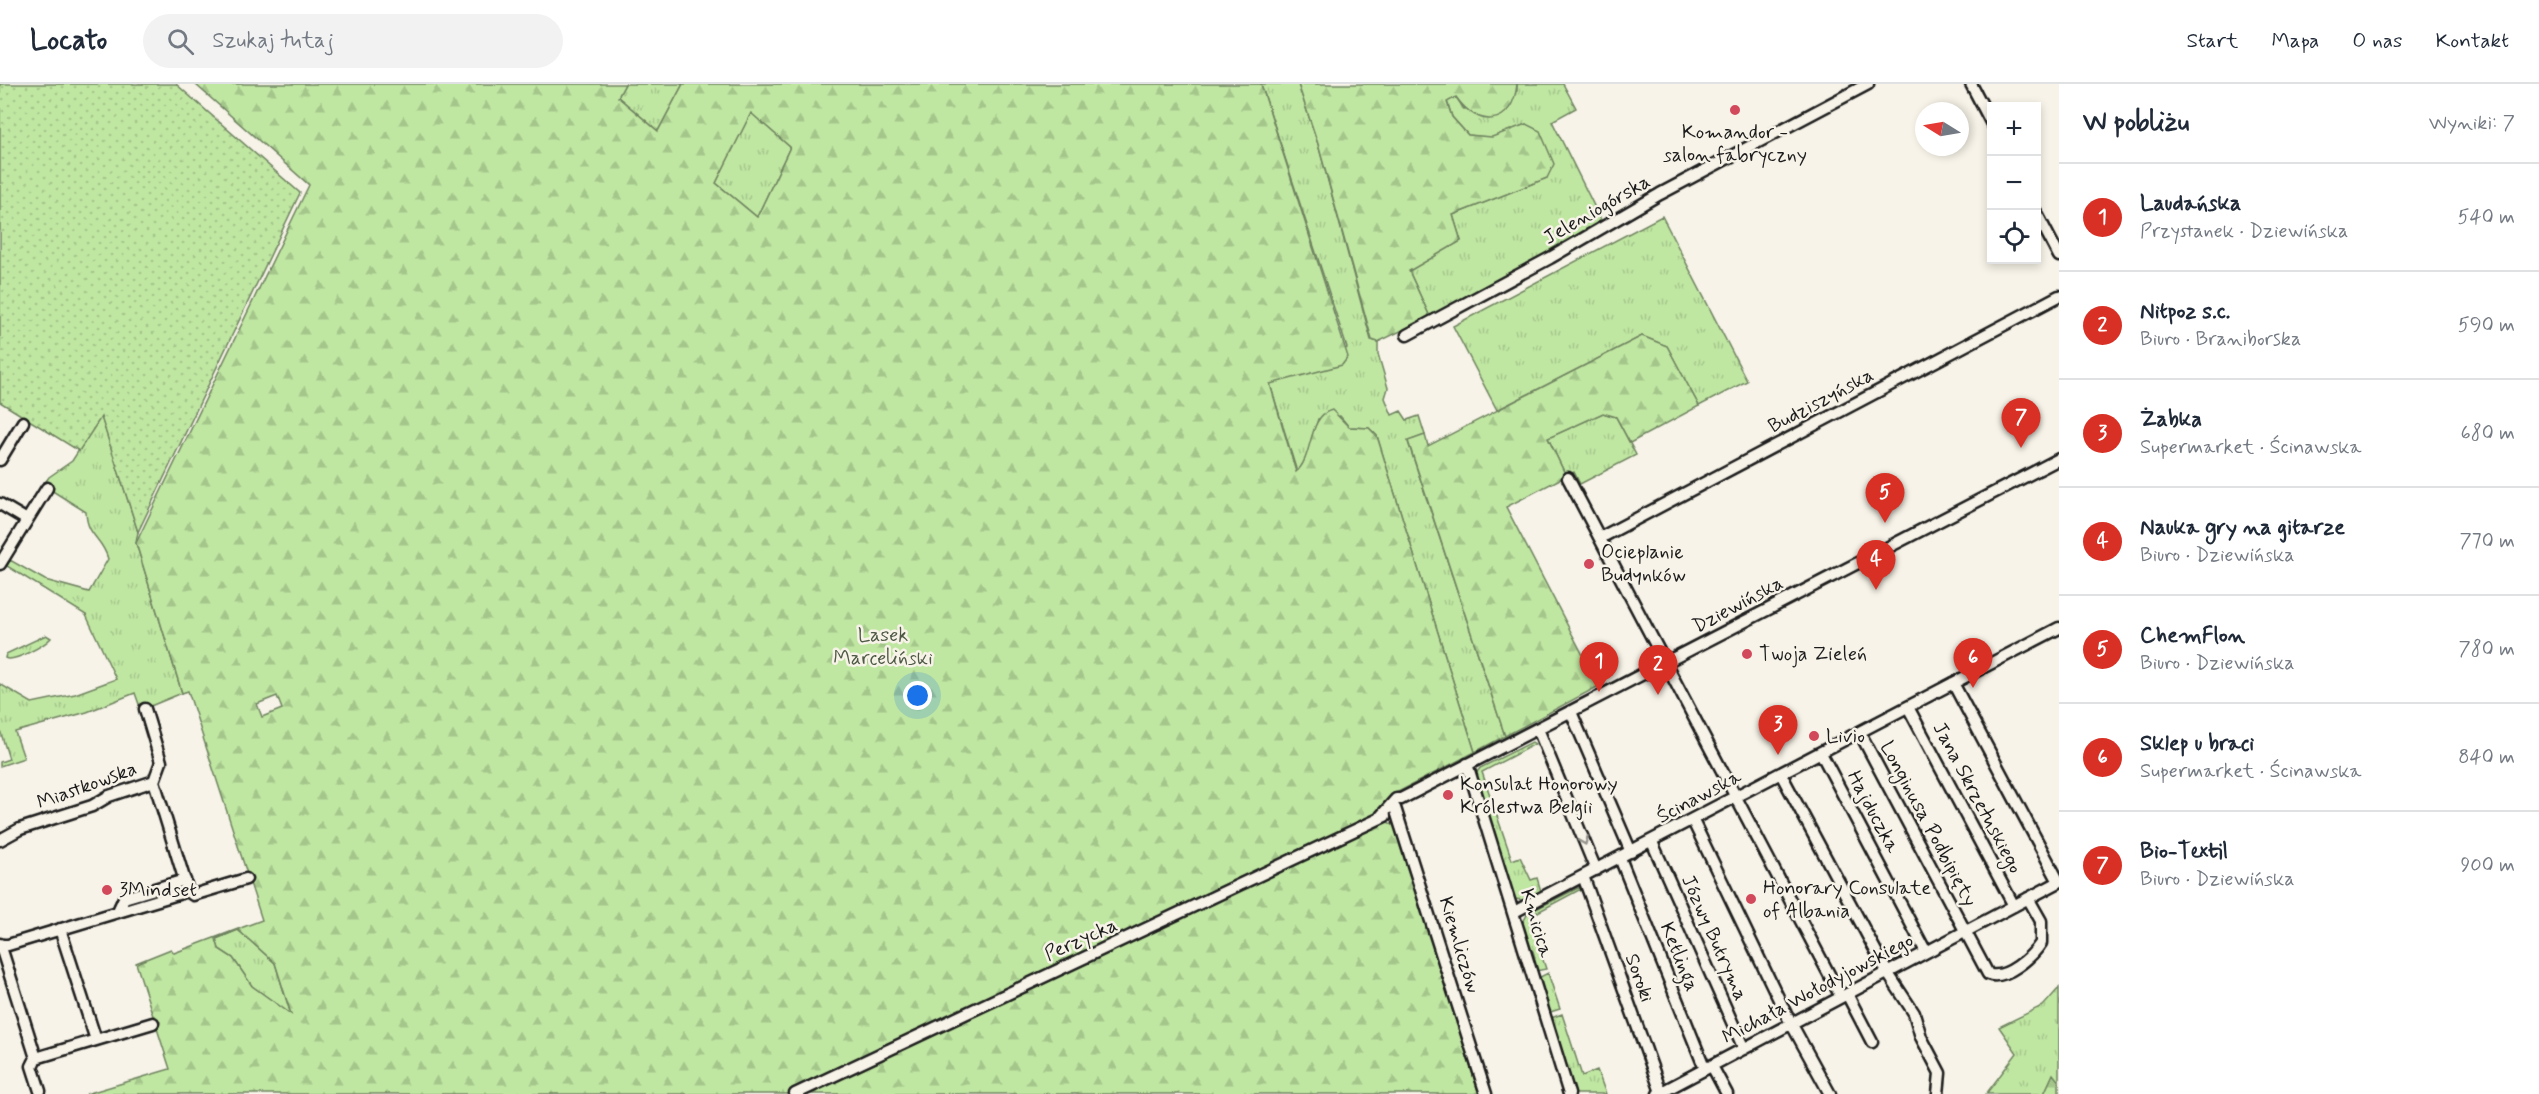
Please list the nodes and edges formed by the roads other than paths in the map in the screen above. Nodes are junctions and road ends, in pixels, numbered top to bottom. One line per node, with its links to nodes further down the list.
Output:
1 (1868, 84): 7 (street, Jeleniogórska)
2 (1971, 84): 3 (street)
3 (1987, 114)
4 (2041, 220): 5 (street)
5 (2059, 255)
6 (2059, 296): 15 (street, Budziszyńska)
7 (1407, 335)
8 (24, 422): 10 (street)
9 (2059, 459): 18 (street, Dziewińska)
10 (0, 460)
11 (1568, 478): 15 (street)
12 (47, 488): 14 (street)
13 (0, 504): 14 (street)
14 (27, 520): 16 (street)
15 (1600, 538): 18 (street)
16 (0, 564)
17 (2059, 628): 19 (street, Ścinawska)
18 (1666, 664): 22 (street, Dziewińska); 29 (street)
19 (1953, 683): 20 (street, Ścinawska); 40 (street)
20 (1908, 707): 24 (street, Ścinawska); 43 (street, Jana Skrzetuskiego)
21 (145, 709): 28 (street)
22 (1571, 712): 23 (street, Dziewińska); 35 (street)
23 (1538, 729): 26 (street, Dziewińska); 37 (street, one-way to 37)
24 (1860, 733): 25 (street, Ścinawska); 46 (street, Longinusa Podbipięty)
25 (1821, 753): 27 (street, Ścinawska); 48 (street, Hajduczka)
26 (1467, 764): 30 (street, Dziewińska); 44 (street, Kmicica)
27 (1781, 774): 29 (street, Ścinawska); 49 (street)
28 (154, 781): 33 (street, Miastkowska); 41 (street)
29 (1736, 798): 32 (street, Ścinawska); 50 (street)
30 (1398, 804): 31 (street, Dziewińska); 61 (street, Kiemliczów)
31 (1381, 816): 60 (street, Perzycka)
32 (1693, 821): 34 (street, Ścinawska); 52 (street)
33 (0, 840)
34 (1652, 842): 35 (street, Ścinawska); 55 (street, Józwy Butryma)
35 (1631, 852): 36 (street, Ścinawska)
36 (1620, 858): 37 (street, Ścinawska); 57 (street, Ketlinga)
37 (1596, 870): 38 (street, Ścinawska)
38 (1583, 876): 44 (street, Ścinawska); 59 (street, Soroki)
39 (246, 879): 41 (street)
40 (2059, 882): 42 (street, Michała Wołodyjowskiego)
41 (187, 885): 45 (street)
42 (2028, 898): 43 (street, Michała Wołodyjowskiego); 46 (street, Longinusa Podbipięty)
43 (2014, 906): 46 (street, Michała Wołodyjowskiego)
44 (1514, 912): 62 (street, Kmicica)
45 (60, 929): 47 (street); 53 (street)
46 (1965, 932): 48 (street, Michała Wołodyjowskiego)
47 (0, 945): 56 (street)
48 (1926, 952): 49 (street, Michała Wołodyjowskiego)
49 (1887, 972): 50 (street, Michała Wołodyjowskiego); 65 (street)
50 (1844, 996): 52 (street, Michała Wołodyjowskiego); 54 (street)
51 (153, 1023): 53 (street)
52 (1792, 1024): 55 (street, Michała Wołodyjowskiego); 64 (street)
53 (96, 1040): 56 (street)
54 (1872, 1042)
55 (1744, 1049): 57 (street, Michała Wołodyjowskiego)
56 (36, 1058): 58 (street)
57 (1708, 1068): 59 (street, Michała Wołodyjowskiego); 63 (street, Ketlinga)
58 (40, 1091)
59 (1659, 1093)
60 (795, 1094)
61 (1486, 1094)
62 (1569, 1094)
63 (1727, 1094)
64 (1830, 1094)
65 (1938, 1094)

